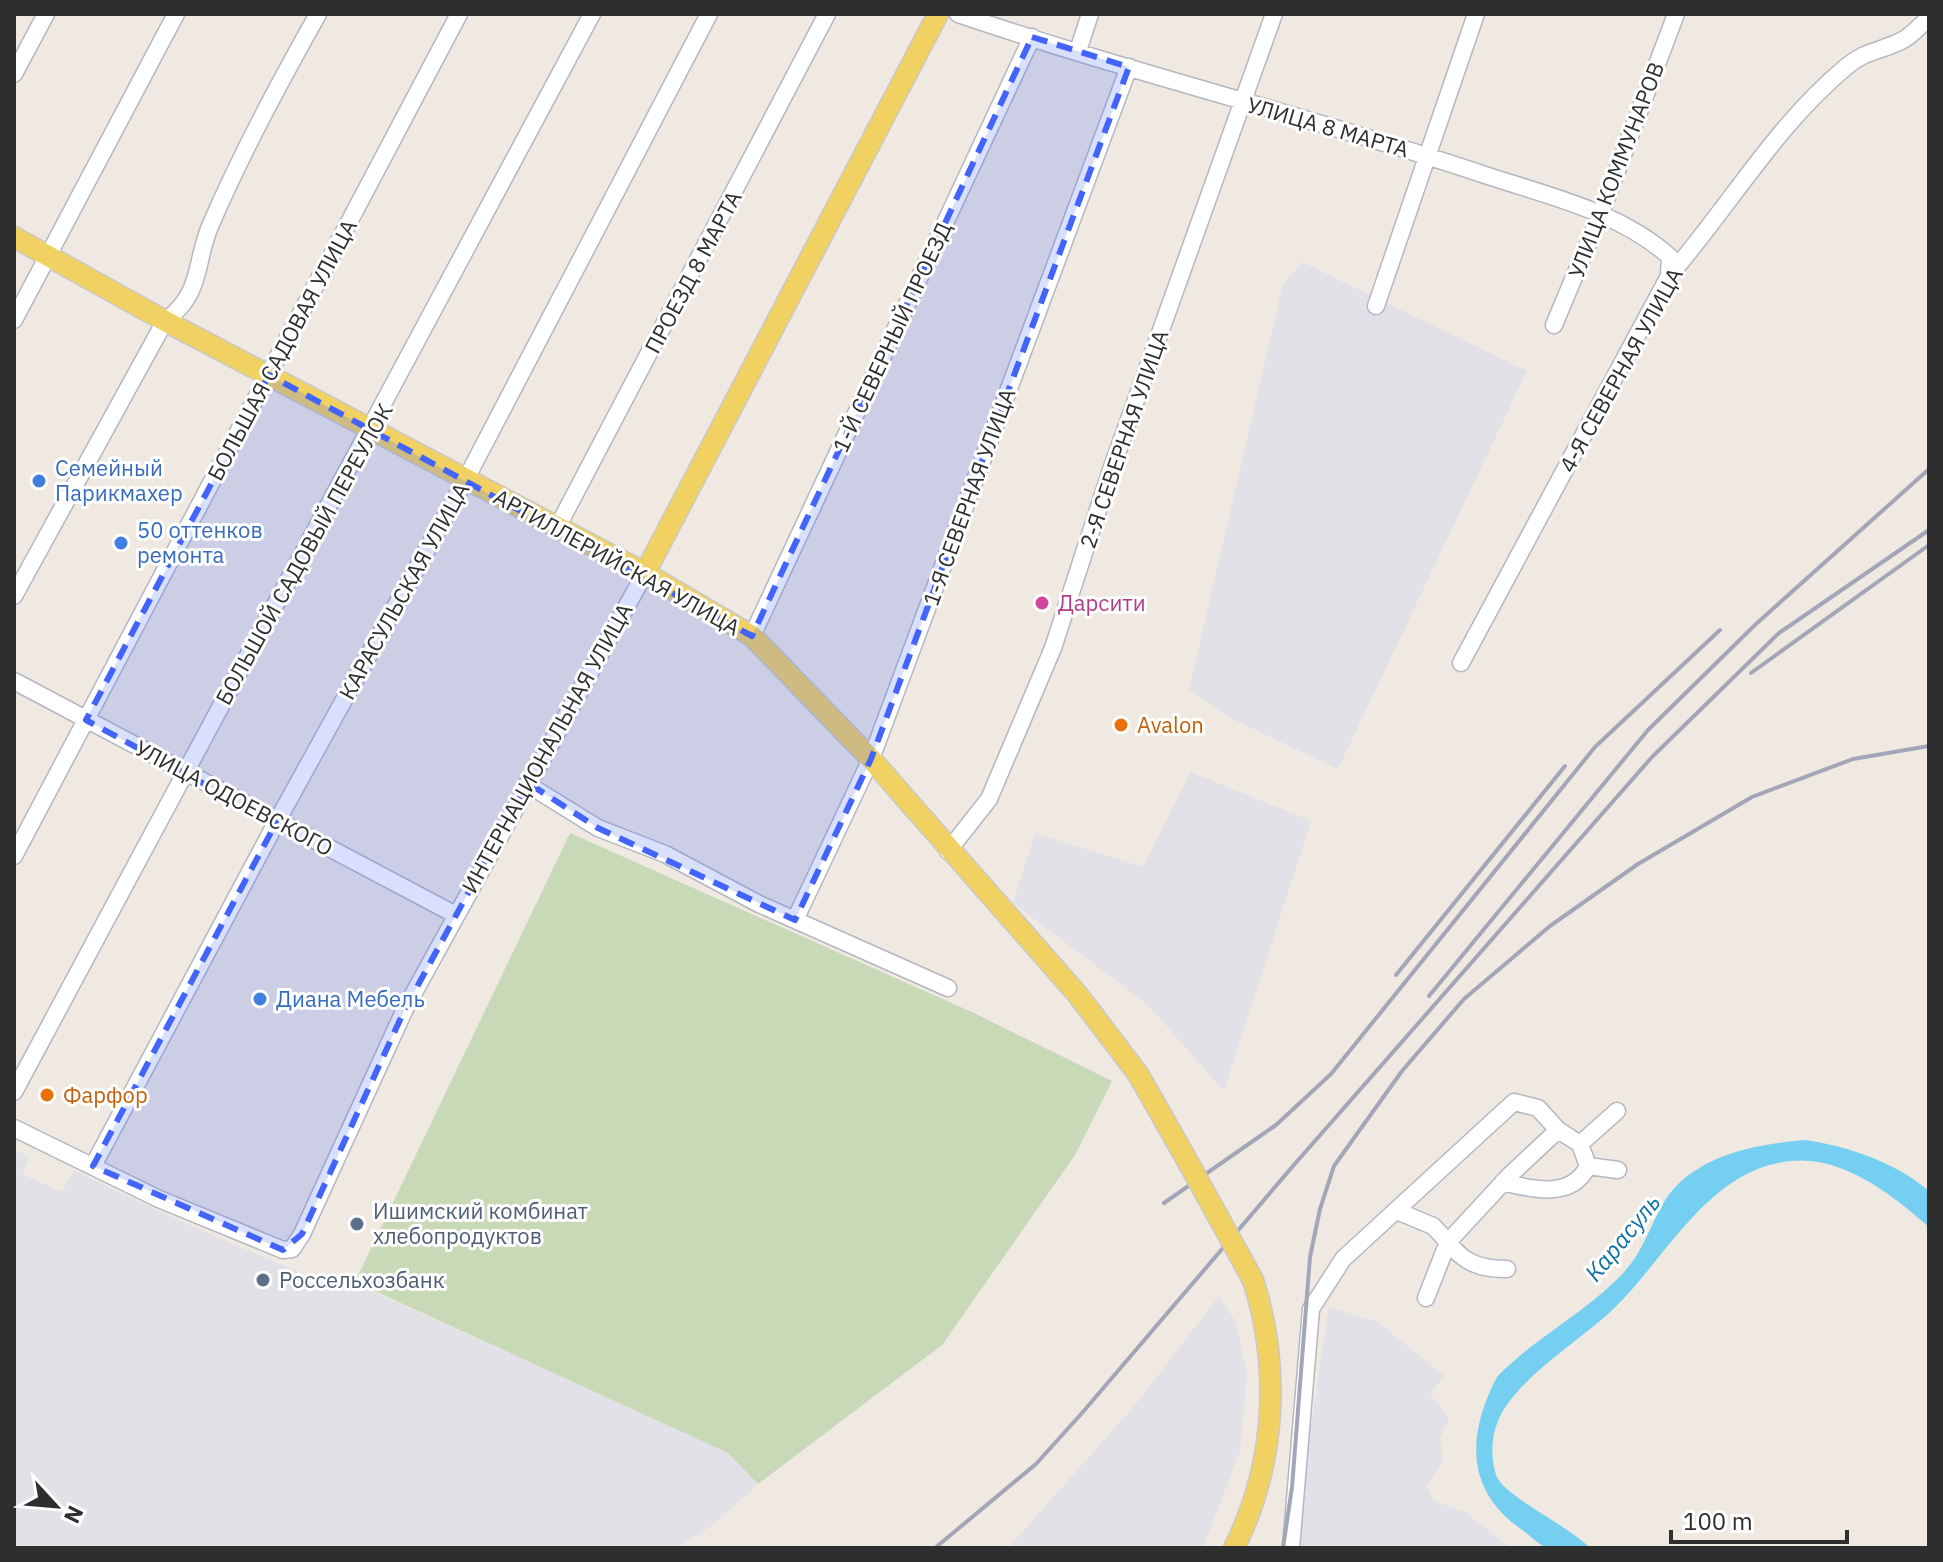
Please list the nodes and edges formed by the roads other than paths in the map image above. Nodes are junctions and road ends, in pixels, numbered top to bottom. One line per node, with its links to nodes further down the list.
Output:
1 (46, 14): 18 (street)
2 (176, 14): 24 (street)
3 (318, 14): 29 (street)
4 (459, 14): 31 (street, БОЛЬШАЯ САДОВАЯ УЛИЦА)
5 (592, 14): 32 (street, БОЛЬШОЙ САДОВЫЙ ПЕРЕУЛОК)
6 (709, 14): 33 (street, КАРАСУЛЬСКАЯ УЛИЦА)
7 (827, 14): 34 (street, ПРОЕЗД 8 МАРТА)
8 (938, 14): 35 (main road, ИНТЕРНАЦИОНАЛЬНАЯ УЛИЦА)
9 (958, 14): 15 (street, УЛИЦА 8 МАРТА)
10 (1090, 14): 16 (street)
11 (1274, 14): 19 (street, 2-Я СЕВЕРНАЯ УЛИЦА)
12 (1476, 14): 20 (street)
13 (1676, 14): 21 (street, УЛИЦА КОММУНАРОВ)
14 (1929, 18): 23 (street, 4-Я СЕВЕРНАЯ УЛИЦА)
15 (1032, 37): 16 (street, УЛИЦА 8 МАРТА); 37 (street, 1-Й СЕВЕРНЫЙ ПРОЕЗД)
16 (1078, 51): 17 (street, УЛИЦА 8 МАРТА)
17 (1129, 67): 19 (street, УЛИЦА 8 МАРТА); 41 (street, 1-Я СЕВЕРНАЯ УЛИЦА)
18 (14, 74)
19 (1244, 102): 20 (street, УЛИЦА 8 МАРТА); 45 (street, 2-Я СЕВЕРНАЯ УЛИЦА)
20 (1428, 156): 21 (street, УЛИЦА 8 МАРТА); 27 (street)
21 (1601, 214): 25 (street, УЛИЦА 8 МАРТА); 30 (street, УЛИЦА КОММУНАРОВ)
22 (14, 237): 24 (main road, АРТИЛЛЕРИЙСКАЯ УЛИЦА)
23 (1688, 254): 25 (street); 26 (street, 4-Я СЕВЕРНАЯ УЛИЦА)
24 (50, 256): 28 (street); 29 (main road, АРТИЛЛЕРИЙСКАЯ УЛИЦА)
25 (1670, 257): 26 (street)
26 (1669, 276): 38 (street, 4-Я СЕВЕРНАЯ УЛИЦА)
27 (1376, 306)
28 (14, 320)
29 (165, 321): 31 (main road, АРТИЛЛЕРИЙСКАЯ УЛИЦА); 36 (street)
30 (1554, 325)
31 (269, 375): 32 (main road, АРТИЛЛЕРИЙСКАЯ УЛИЦА); 40 (street, БОЛЬШАЯ САДОВАЯ УЛИЦА)
32 (373, 430): 33 (main road, АРТИЛЛЕРИЙСКАЯ УЛИЦА); 42 (street, БОЛЬШОЙ САДОВЫЙ ПЕРЕУЛОК)
33 (466, 479): 34 (main road, АРТИЛЛЕРИЙСКАЯ УЛИЦА); 44 (street, КАРАСУЛЬСКАЯ УЛИЦА)
34 (557, 528): 35 (main road, АРТИЛЛЕРИЙСКАЯ УЛИЦА)
35 (645, 573): 37 (main road, АРТИЛЛЕРИЙСКАЯ УЛИЦА); 43 (street, ИНТЕРНАЦИОНАЛЬНАЯ УЛИЦА)
36 (14, 596)
37 (752, 636): 41 (main road, АРТИЛЛЕРИЙСКАЯ УЛИЦА)
38 (1461, 663)
39 (14, 681): 40 (street, УЛИЦА ОДОЕВСКОГО)
40 (86, 720): 42 (street, УЛИЦА ОДОЕВСКОГО); 46 (street, БОЛЬШАЯ САДОВАЯ УЛИЦА)
41 (871, 759): 45 (main road, АРТИЛЛЕРИЙСКАЯ УЛИЦА); 48 (street, 1-Я СЕВЕРНАЯ УЛИЦА)
42 (184, 772): 44 (street, УЛИЦА ОДОЕВСКОГО); 50 (street, БОЛЬШОЙ САДОВЫЙ ПЕРЕУЛОК)
43 (527, 784): 47 (street, ИНТЕРНАЦИОНАЛЬНАЯ УЛИЦА); 48 (street)
44 (276, 823): 47 (street, УЛИЦА ОДОЕВСКОГО); 55 (street, КАРАСУЛЬСКАЯ УЛИЦА)
45 (948, 851): 63 (main road, АРТИЛЛЕРИЙСКАЯ УЛИЦА, bridge)
46 (14, 856)
47 (454, 914): 55 (street, ИНТЕРНАЦИОНАЛЬНАЯ УЛИЦА)
48 (795, 920): 49 (street)
49 (948, 988)
50 (14, 1092)
51 (1617, 1111): 54 (street)
52 (14, 1128): 55 (street)
53 (1558, 1130): 54 (street); 58 (street); 59 (street)
54 (1580, 1144): 56 (street)
55 (93, 1166)
56 (1588, 1166): 57 (street); 58 (street)
57 (1618, 1170)
58 (1503, 1182): 60 (street)
59 (1397, 1211): 60 (street); 64 (street)
60 (1448, 1242): 61 (street); 62 (street)
61 (1507, 1269)
62 (1426, 1298)
63 (1234, 1548)
64 (1291, 1548)

